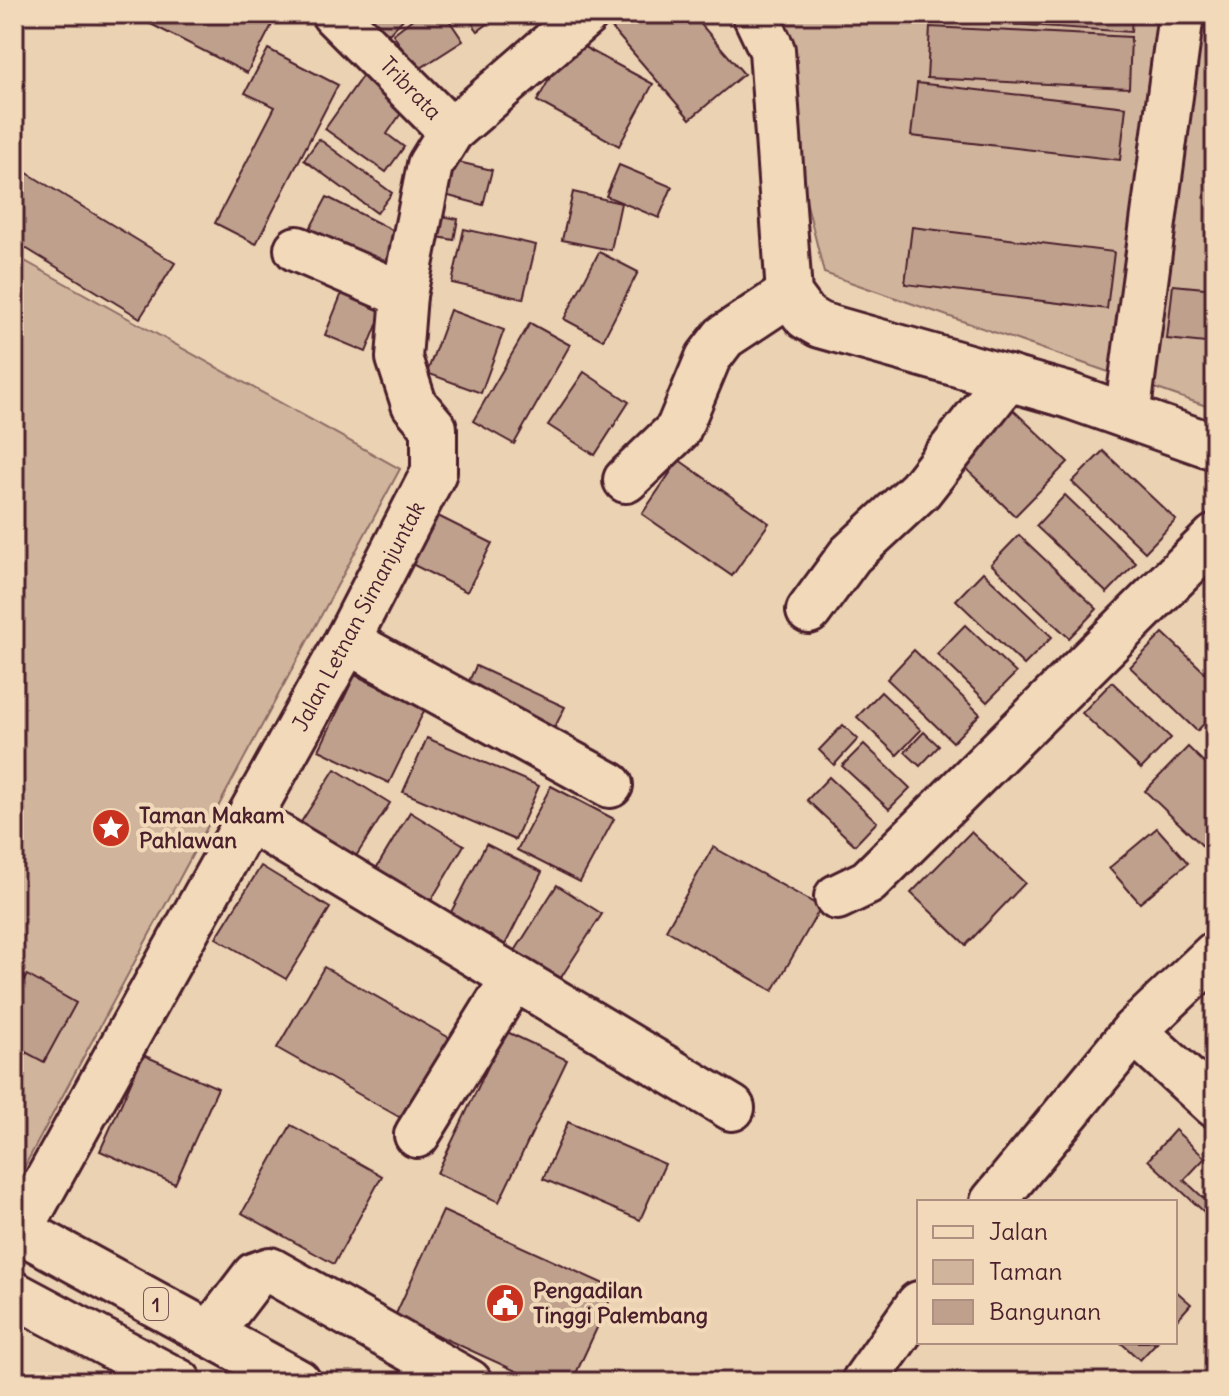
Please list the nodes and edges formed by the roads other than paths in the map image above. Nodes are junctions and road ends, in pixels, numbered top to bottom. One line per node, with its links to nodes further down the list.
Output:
1 (334, 14): 5 (main road, Tribrata)
2 (586, 14): 5 (main road, Jalan Letnan Simanjuntak)
3 (755, 14): 7 (main road)
4 (1181, 14): 10 (main road)
5 (451, 131): 8 (main road, Jalan Letnan Simanjuntak)
6 (297, 249): 8 (main road)
7 (789, 294): 9 (main road); 12 (main road)
8 (404, 295): 15 (main road, Jalan Letnan Simanjuntak)
9 (1008, 378): 10 (main road); 14 (main road)
10 (1127, 416): 11 (main road)
11 (1215, 447)
12 (626, 480)
13 (1215, 537): 18 (main road)
14 (809, 611)
15 (347, 641): 16 (main road); 17 (main road, Jalan Letnan Simanjuntak)
16 (610, 785)
17 (249, 819): 20 (main road); 26 (main road, Jalan Letnan Simanjuntak)
18 (837, 897)
19 (1215, 954): 21 (main road)
20 (514, 978): 23 (main road); 24 (main road)
21 (1134, 1031): 22 (main road); 25 (main road)
22 (1215, 1105)
23 (732, 1108)
24 (417, 1135)
25 (995, 1200)
26 (17, 1229): 29 (main road, 1)
27 (14, 1294): 30 (main road)
28 (917, 1307): 34 (main road)
29 (210, 1334): 32 (main road, 1); 33 (main road)
30 (128, 1370): 31 (main road)
31 (179, 1382)
32 (298, 1382)
33 (469, 1382)
34 (864, 1382)

